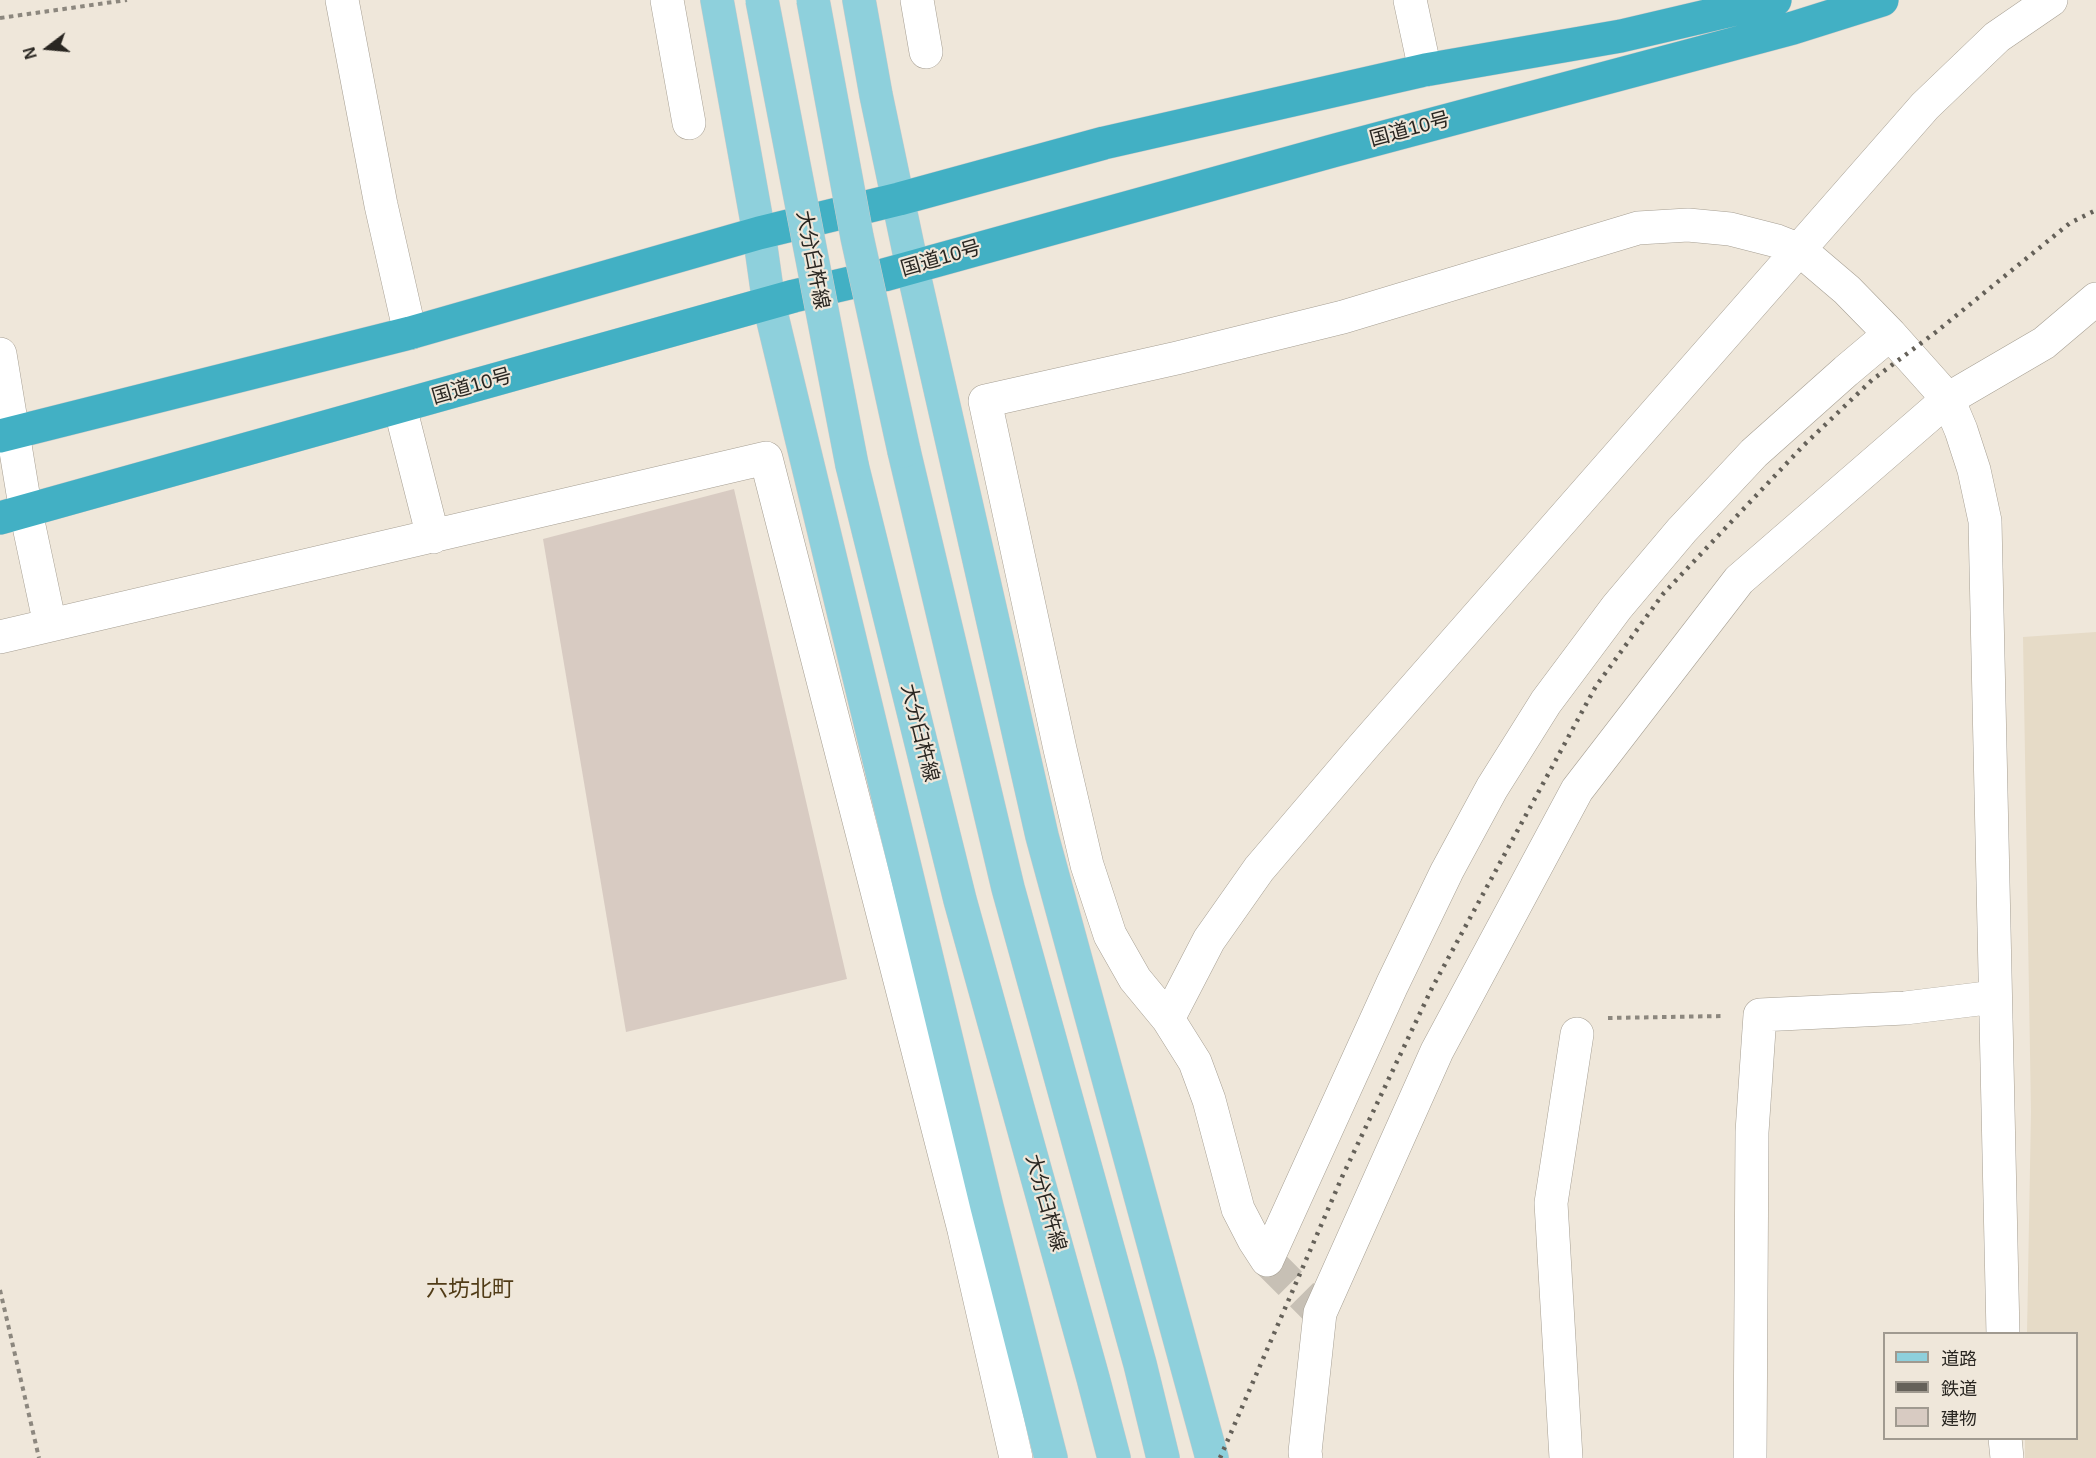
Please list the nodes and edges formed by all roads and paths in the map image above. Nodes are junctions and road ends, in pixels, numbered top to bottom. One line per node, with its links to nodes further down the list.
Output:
1 (127, 0): 13 (path)
2 (342, 0): 23 (street)
3 (667, 0): 16 (street)
4 (717, 0): 18 (main road)
5 (762, 0): 44 (main road, 大分臼杵線, bridge)
6 (813, 0): 45 (main road, bridge)
7 (859, 0): 17 (main road)
8 (917, 0): 14 (street)
9 (1410, 0): 15 (street)
10 (1775, 0): 15 (highway)
11 (1882, 0): 20 (highway, 国道10号)
12 (2051, 0): 19 (street)
13 (0, 18)
14 (926, 52)
15 (1425, 70): 17 (highway)
16 (689, 123)
17 (899, 199): 18 (highway); 20 (main road)
18 (759, 233): 22 (main road); 23 (highway)
19 (1800, 250): 24 (street); 35 (street); 35 (street)
20 (912, 266): 22 (highway, 国道10号); 46 (main road)
21 (2096, 299): 26 (street)
22 (769, 304): 27 (highway, 国道10号); 37 (main road)
23 (410, 333): 28 (highway)
24 (1890, 334): 26 (street); 35 (street)
25 (0, 354): 28 (street)
26 (1948, 399): 33 (street); 47 (street)
27 (400, 406): 29 (highway, 国道10号); 30 (street)
28 (6, 434): 29 (street)
29 (13, 515): 31 (street)
30 (433, 537): 31 (street); 37 (street)
31 (50, 626): 32 (street)
32 (0, 637)
33 (1995, 997): 34 (street); 39 (street)
34 (1760, 1016): 36 (path); 49 (street)
35 (1168, 1019)
36 (1577, 1034): 48 (street)
37 (983, 1252): 42 (street); 43 (main road)
38 (0, 1290): 41 (path)
39 (2002, 1332)
40 (2005, 1440): 50 (street)
41 (39, 1458)
42 (1016, 1458)
43 (1051, 1458)
44 (1114, 1458)
45 (1163, 1458)
46 (1212, 1458)
47 (1306, 1458)
48 (1566, 1458)
49 (1750, 1458)
50 (2007, 1458)

